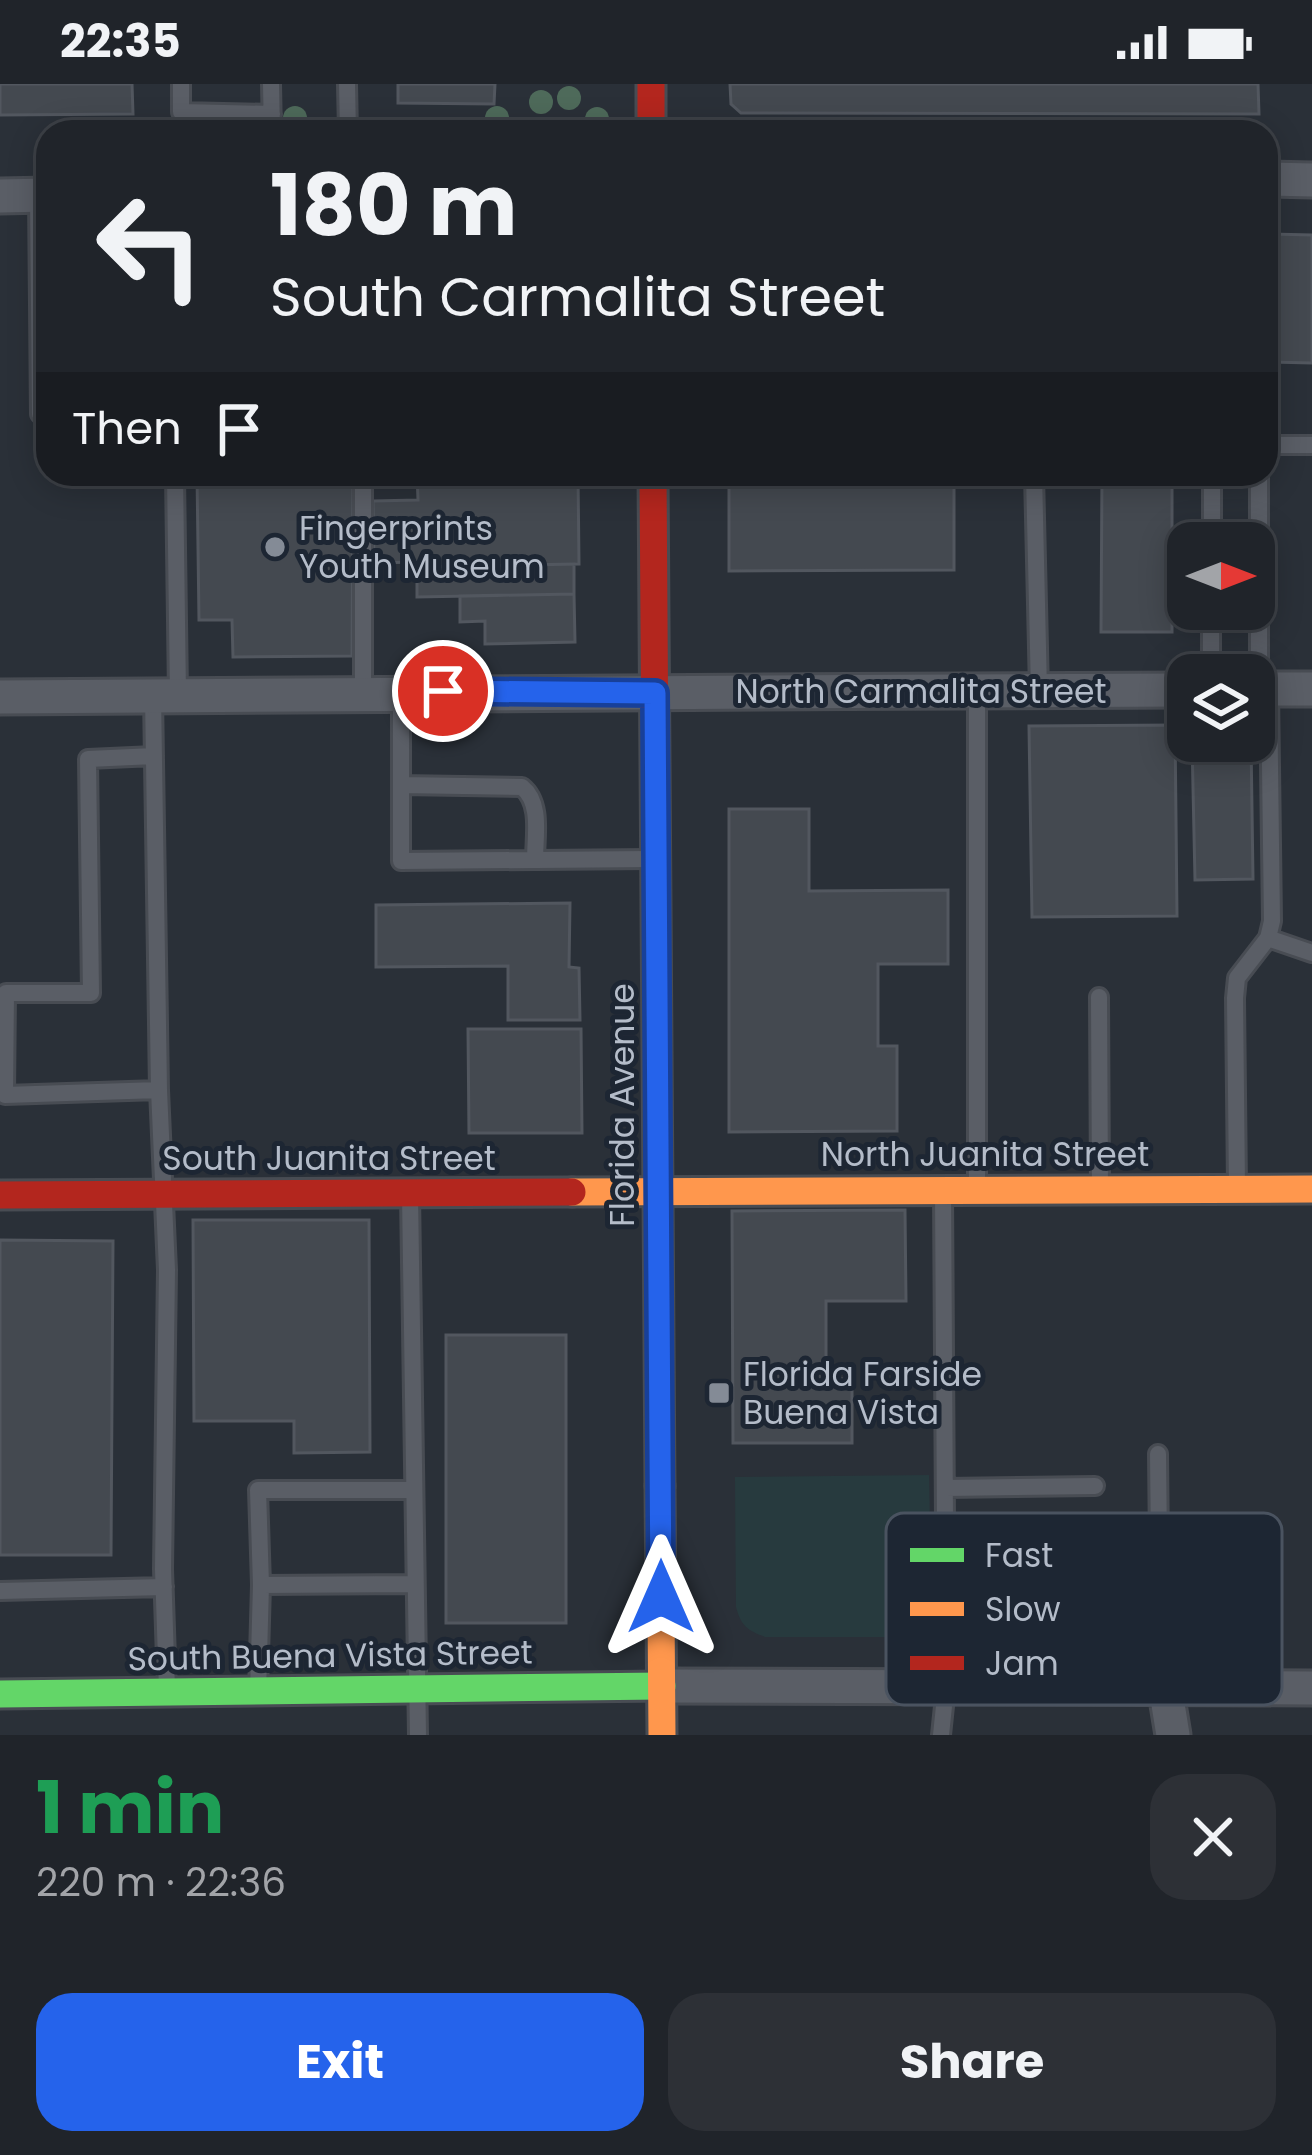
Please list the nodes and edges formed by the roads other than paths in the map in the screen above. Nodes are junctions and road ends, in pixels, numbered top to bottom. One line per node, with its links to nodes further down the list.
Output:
1 (181, 84): 5 (lane)
2 (271, 84): 6 (lane)
3 (347, 84): 7 (lane)
4 (651, 84): 8 (street)
5 (247, 120)
6 (272, 120)
7 (348, 120)
8 (651, 120)
9 (1278, 179): 10 (street)
10 (1312, 179)
11 (36, 195): 12 (street)
12 (0, 196)
13 (1278, 445): 14 (lane)
14 (1312, 445)
15 (175, 486): 31 (lane)
16 (363, 486): 29 (lane)
17 (653, 486): 30 (street, Florida Avenue)
18 (1034, 486): 28 (lane)
19 (1212, 486): 21 (lane)
20 (1259, 486): 22 (lane)
21 (1212, 522)
22 (1261, 654)
23 (1275, 689): 24 (street)
24 (1312, 689)
25 (1167, 690): 28 (street, North Carmalita Street)
26 (401, 691): 29 (street, North Carmalita Street); 30 (street, North Carmalita Street); 35 (lane)
27 (977, 691): 28 (street, North Carmalita Street); 30 (street, North Carmalita Street); 45 (lane)
28 (1039, 691)
29 (363, 692): 31 (street, North Carmalita Street)
30 (655, 693): 36 (street, Florida Avenue)
31 (165, 694): 32 (street, North Carmalita Street); 33 (lane)
32 (0, 697)
33 (154, 755): 41 (lane); 41 (lane)
34 (1265, 762): 38 (lane)
35 (401, 785): 37 (lane); 37 (lane)
36 (656, 859): 37 (lane); 47 (street, Florida Avenue)
37 (535, 860)
38 (1268, 938): 39 (lane); 42 (lane)
39 (1312, 953)
40 (1099, 997): 46 (lane)
41 (159, 1090): 49 (lane)
42 (1237, 1189): 43 (street, North Juanita Street); 46 (street, North Juanita Street)
43 (1312, 1189)
44 (943, 1190): 45 (street, North Juanita Street); 47 (street, North Juanita Street); 53 (lane)
45 (977, 1190): 46 (street, North Juanita Street)
46 (1100, 1190)
47 (658, 1192): 48 (street, South Juanita Street); 61 (street, Florida Avenue)
48 (410, 1193): 49 (street, South Juanita Street); 54 (lane)
49 (166, 1194): 50 (street, South Juanita Street); 59 (lane)
50 (0, 1195)
51 (1158, 1454): 56 (lane)
52 (1095, 1486): 53 (lane)
53 (944, 1488): 55 (lane)
54 (413, 1490): 57 (lane); 58 (lane)
55 (944, 1513)
56 (1159, 1513)
57 (415, 1584): 58 (lane); 65 (lane)
58 (261, 1585): 66 (lane)
59 (164, 1587): 60 (lane); 67 (lane)
60 (0, 1591)
61 (662, 1686): 62 (street); 65 (street, South Buena Vista Street); 72 (street, Florida Avenue)
62 (886, 1687)
63 (1282, 1688): 64 (street)
64 (1312, 1688)
65 (416, 1691): 66 (street, South Buena Vista Street); 71 (lane)
66 (258, 1692): 67 (street, South Buena Vista Street)
67 (167, 1693): 68 (street, South Buena Vista Street)
68 (0, 1694)
69 (944, 1705): 73 (lane)
70 (1168, 1705): 74 (street)
71 (418, 1735)
72 (662, 1735)
73 (941, 1735)
74 (1173, 1735)

